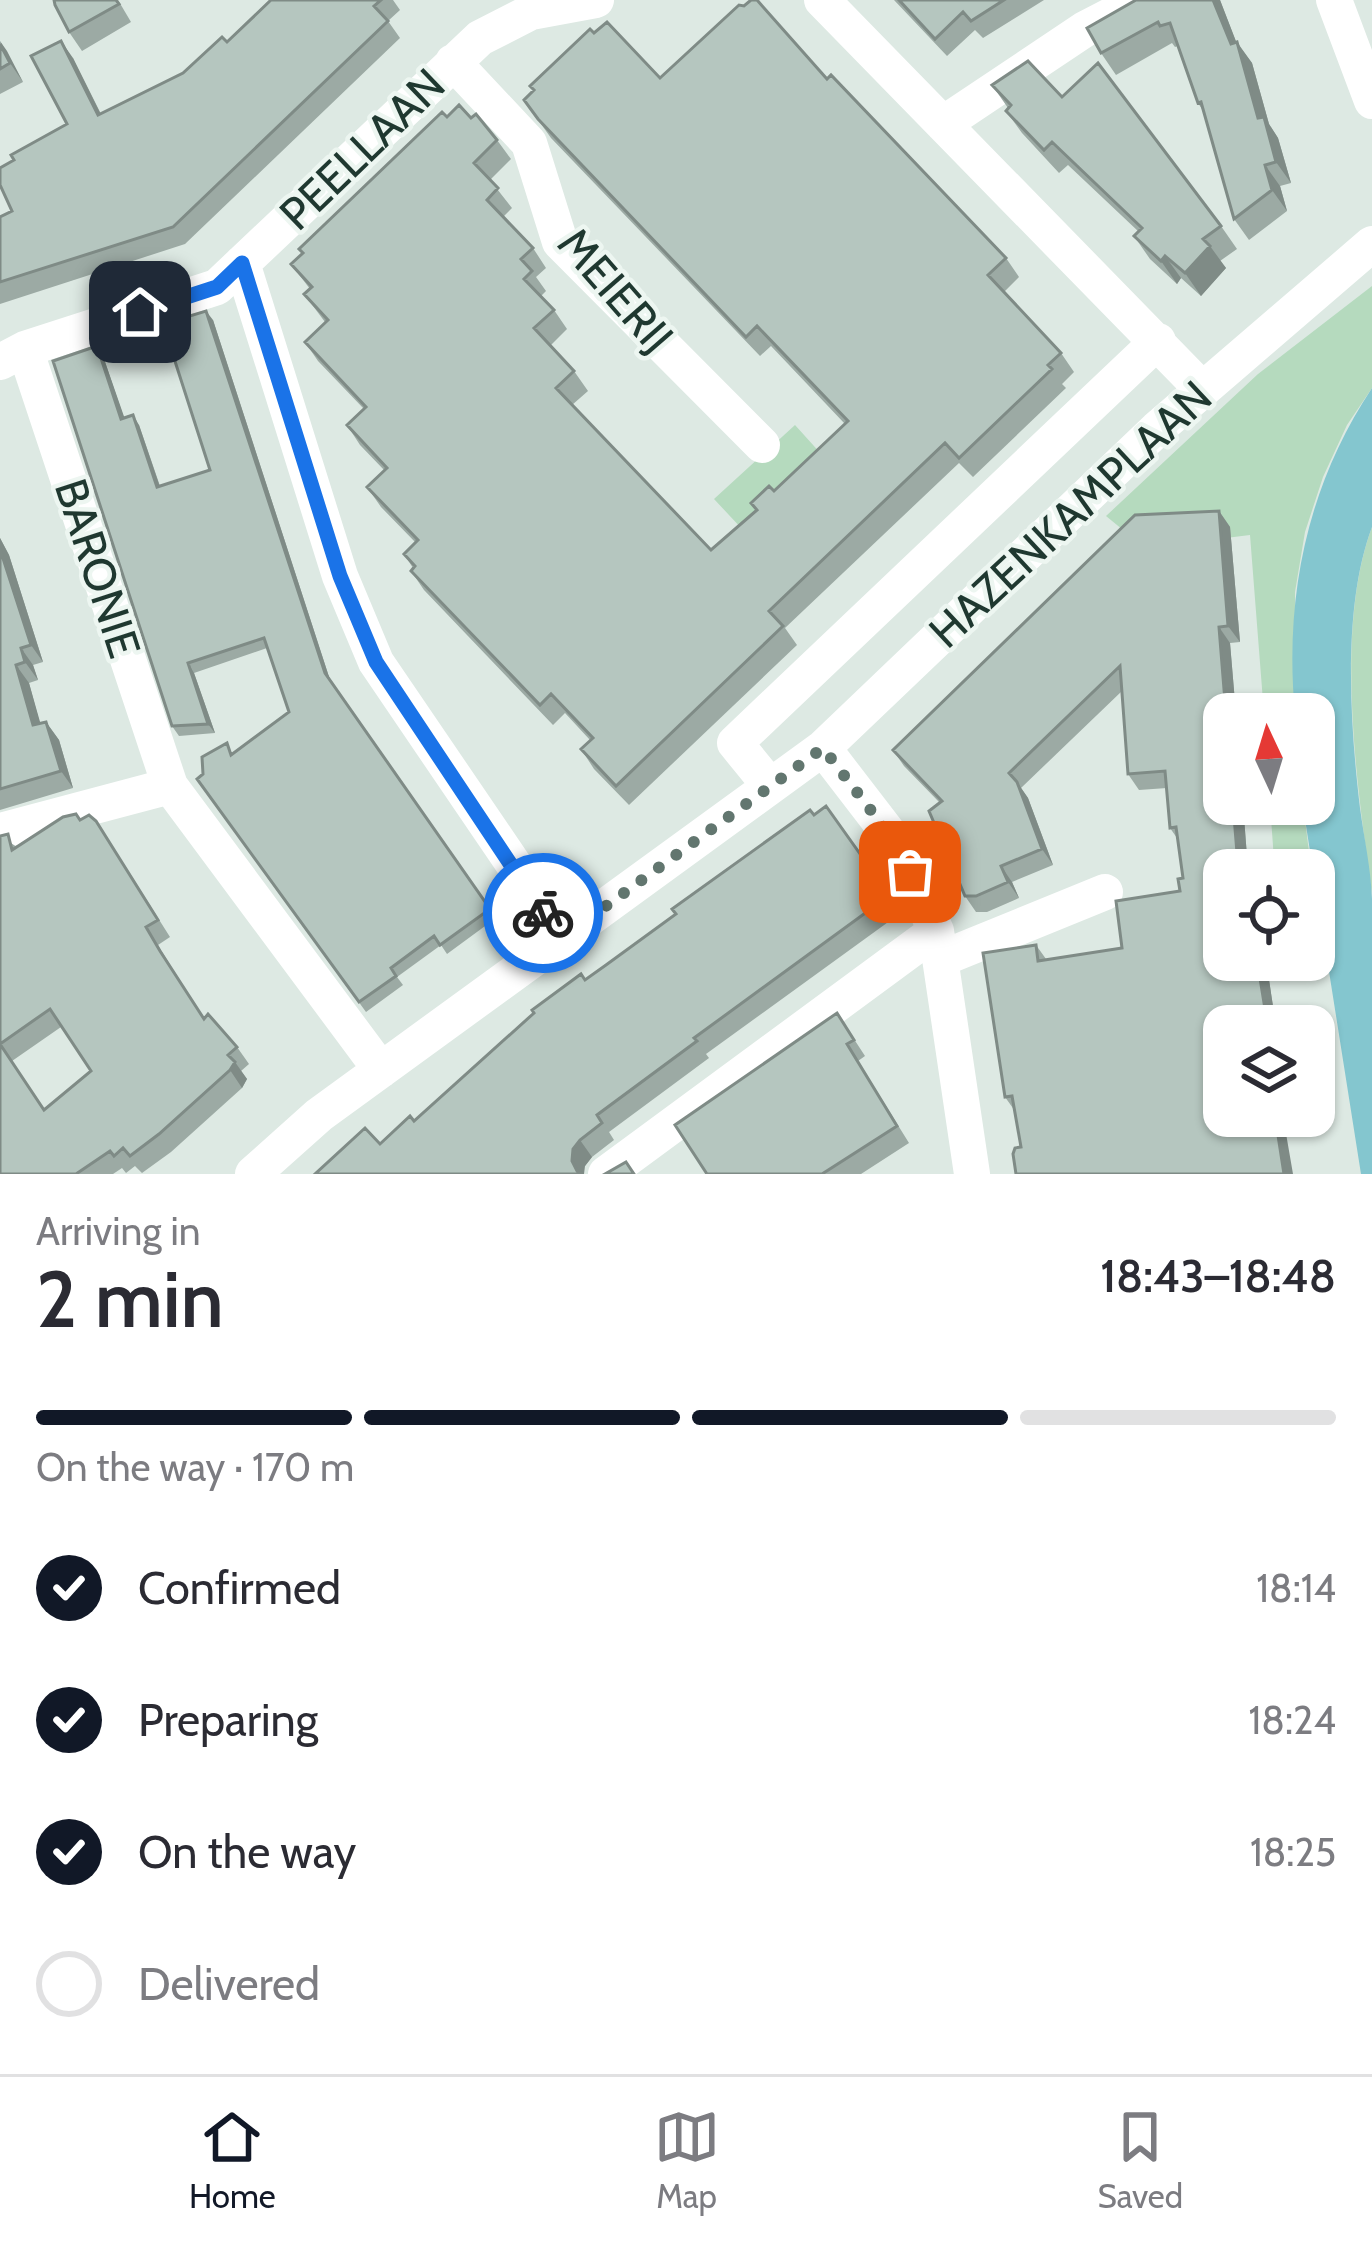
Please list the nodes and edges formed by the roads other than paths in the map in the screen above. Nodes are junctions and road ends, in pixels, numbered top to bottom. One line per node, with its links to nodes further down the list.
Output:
1 (596, 0): 5 (street, PEELLAAN)
2 (822, 0): 8 (street)
3 (1141, 0): 8 (street)
4 (1334, 0): 7 (street)
5 (497, 12): 6 (street, PEELLAAN)
6 (453, 62): 10 (street, PEELLAAN); 14 (street, MEIERIJ)
7 (1372, 101)
8 (943, 124): 11 (street)
9 (1372, 244): 13 (street, HAZENKAMPLAAN)
10 (242, 263): 12 (street, PEELLAAN); 20 (street)
11 (1159, 341): 13 (street); 17 (street, HAZENKAMPLAAN)
12 (13, 356): 16 (street, BARONIE)
13 (1202, 389): 15 (street, HAZENKAMPLAAN)
14 (762, 446)
15 (823, 748): 17 (street, HAZENKAMPLAAN); 21 (street)
16 (170, 786): 18 (street); 22 (street, BARONIE)
17 (770, 786): 20 (street, HAZENKAMPLAAN)
18 (0, 831)
19 (1105, 892): 21 (street)
20 (562, 938): 22 (street, HAZENKAMPLAAN)
21 (940, 944): 24 (street); 25 (street)
22 (381, 1070): 23 (street, HAZENKAMPLAAN)
23 (253, 1174)
24 (606, 1174)
25 (972, 1174)

